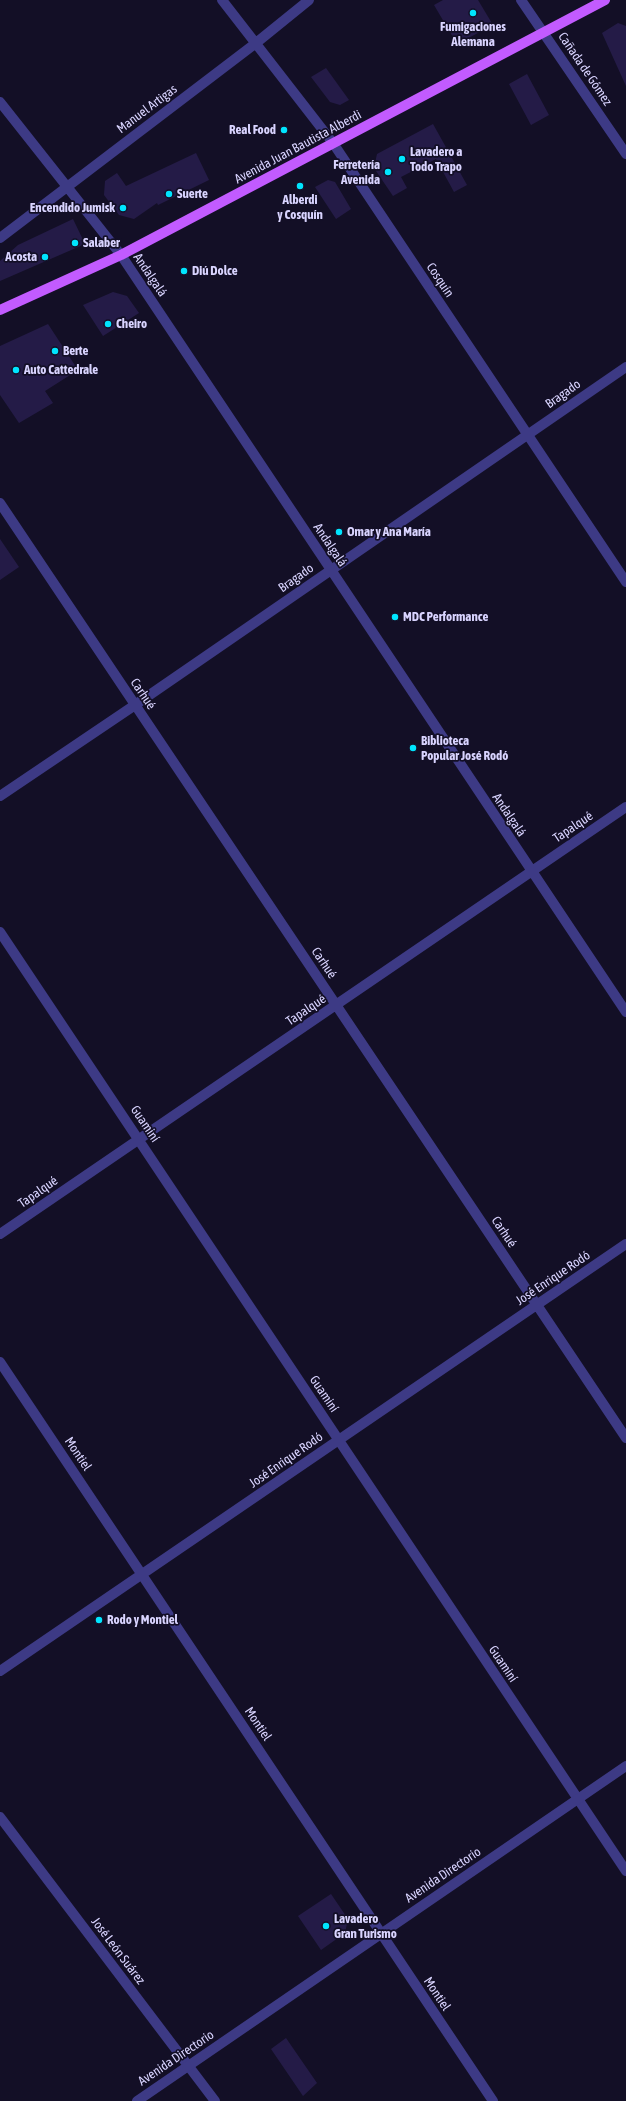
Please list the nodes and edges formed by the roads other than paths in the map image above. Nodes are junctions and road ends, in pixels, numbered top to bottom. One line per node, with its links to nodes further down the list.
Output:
1 (222, 0): 6 (street, Cosquín)
2 (309, 0): 6 (street, Manuel Artigas)
3 (521, 0): 5 (street, Cañada de Gómez)
4 (604, 0): 5 (main road, Avenida Juan Bautista Alberdi)
5 (544, 32): 8 (main road, Avenida Juan Bautista Alberdi); 9 (street, Cañada de Gómez)
6 (256, 43): 8 (street, Cosquín); 10 (street, Manuel Artigas)
7 (0, 102): 10 (street, Andalgalá)
8 (333, 143): 12 (main road, Avenida Juan Bautista Alberdi); 15 (street, Cosquín)
9 (626, 154)
10 (66, 186): 11 (street, Manuel Artigas); 12 (street, Andalgalá)
11 (0, 238)
12 (121, 255): 13 (main road, Avenida Juan Bautista Alberdi); 17 (street, Andalgalá)
13 (0, 310)
14 (626, 367): 15 (street, Bragado)
15 (528, 435): 17 (street, Bragado); 18 (street, Cosquín)
16 (0, 503): 19 (street, Carhué)
17 (331, 570): 19 (street, Bragado); 22 (street, Andalgalá)
18 (626, 582)
19 (135, 706): 20 (street, Bragado); 24 (street, Carhué)
20 (0, 796)
21 (626, 807): 22 (street, Tapalqué)
22 (532, 872): 24 (street, Tapalqué); 25 (street, Andalgalá)
23 (0, 932): 26 (street, Guaminí)
24 (336, 1005): 26 (street, Tapalqué); 29 (street, Carhué)
25 (626, 1012)
26 (138, 1138): 27 (street, Tapalqué); 32 (street, Guaminí)
27 (0, 1234)
28 (626, 1244): 29 (street, José Enrique Rodó)
29 (537, 1305): 31 (street, Carhué); 32 (street, José Enrique Rodó)
30 (0, 1362): 33 (street, Montiel)
31 (626, 1438)
32 (339, 1439): 33 (street, José Enrique Rodó); 36 (street, Guaminí)
33 (142, 1574): 34 (street, José Enrique Rodó); 39 (street, Montiel)
34 (0, 1671)
35 (626, 1766): 36 (street, Avenida Directorio)
36 (577, 1799): 38 (street, Guaminí); 39 (street, Avenida Directorio)
37 (0, 1817): 40 (street, José León Suárez)
38 (626, 1871)
39 (381, 1933): 40 (street, Avenida Directorio); 43 (street, Montiel)
40 (188, 2066): 41 (street, Avenida Directorio); 42 (street, José León Suárez)
41 (137, 2101)
42 (215, 2101)
43 (492, 2101)

